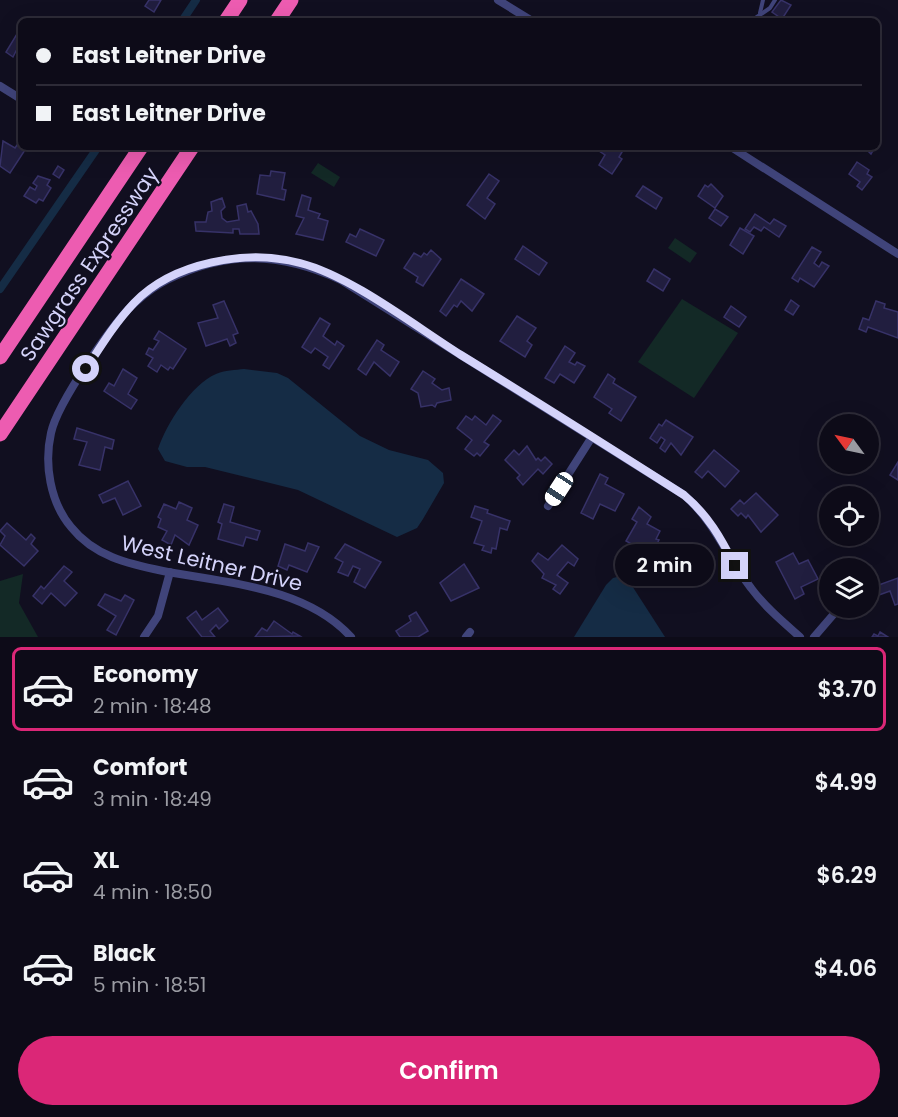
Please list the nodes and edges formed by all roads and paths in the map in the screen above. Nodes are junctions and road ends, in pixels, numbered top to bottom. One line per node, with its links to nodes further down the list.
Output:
1 (240, 0): 7 (highway)
2 (291, 0): 8 (highway)
3 (498, 0): 9 (street)
4 (763, 0): 6 (lane)
5 (775, 0): 6 (lane)
6 (760, 14): 10 (lane)
7 (228, 18)
8 (279, 18)
9 (527, 18)
10 (755, 18)
11 (0, 86): 12 (street)
12 (18, 97)
13 (139, 150): 17 (highway, Sawgrass Expressway)
14 (190, 150): 18 (highway, Sawgrass Expressway)
15 (736, 150): 16 (street)
16 (898, 254)
17 (0, 357)
18 (0, 434)
19 (592, 437): 20 (street); 21 (street, West Leitner Drive); 25 (street, West Leitner Drive)
20 (548, 506)
21 (170, 572): 23 (street); 24 (street, West Leitner Drive)
22 (830, 618): 26 (street)
23 (144, 637)
24 (351, 637)
25 (800, 637)
26 (814, 637)

